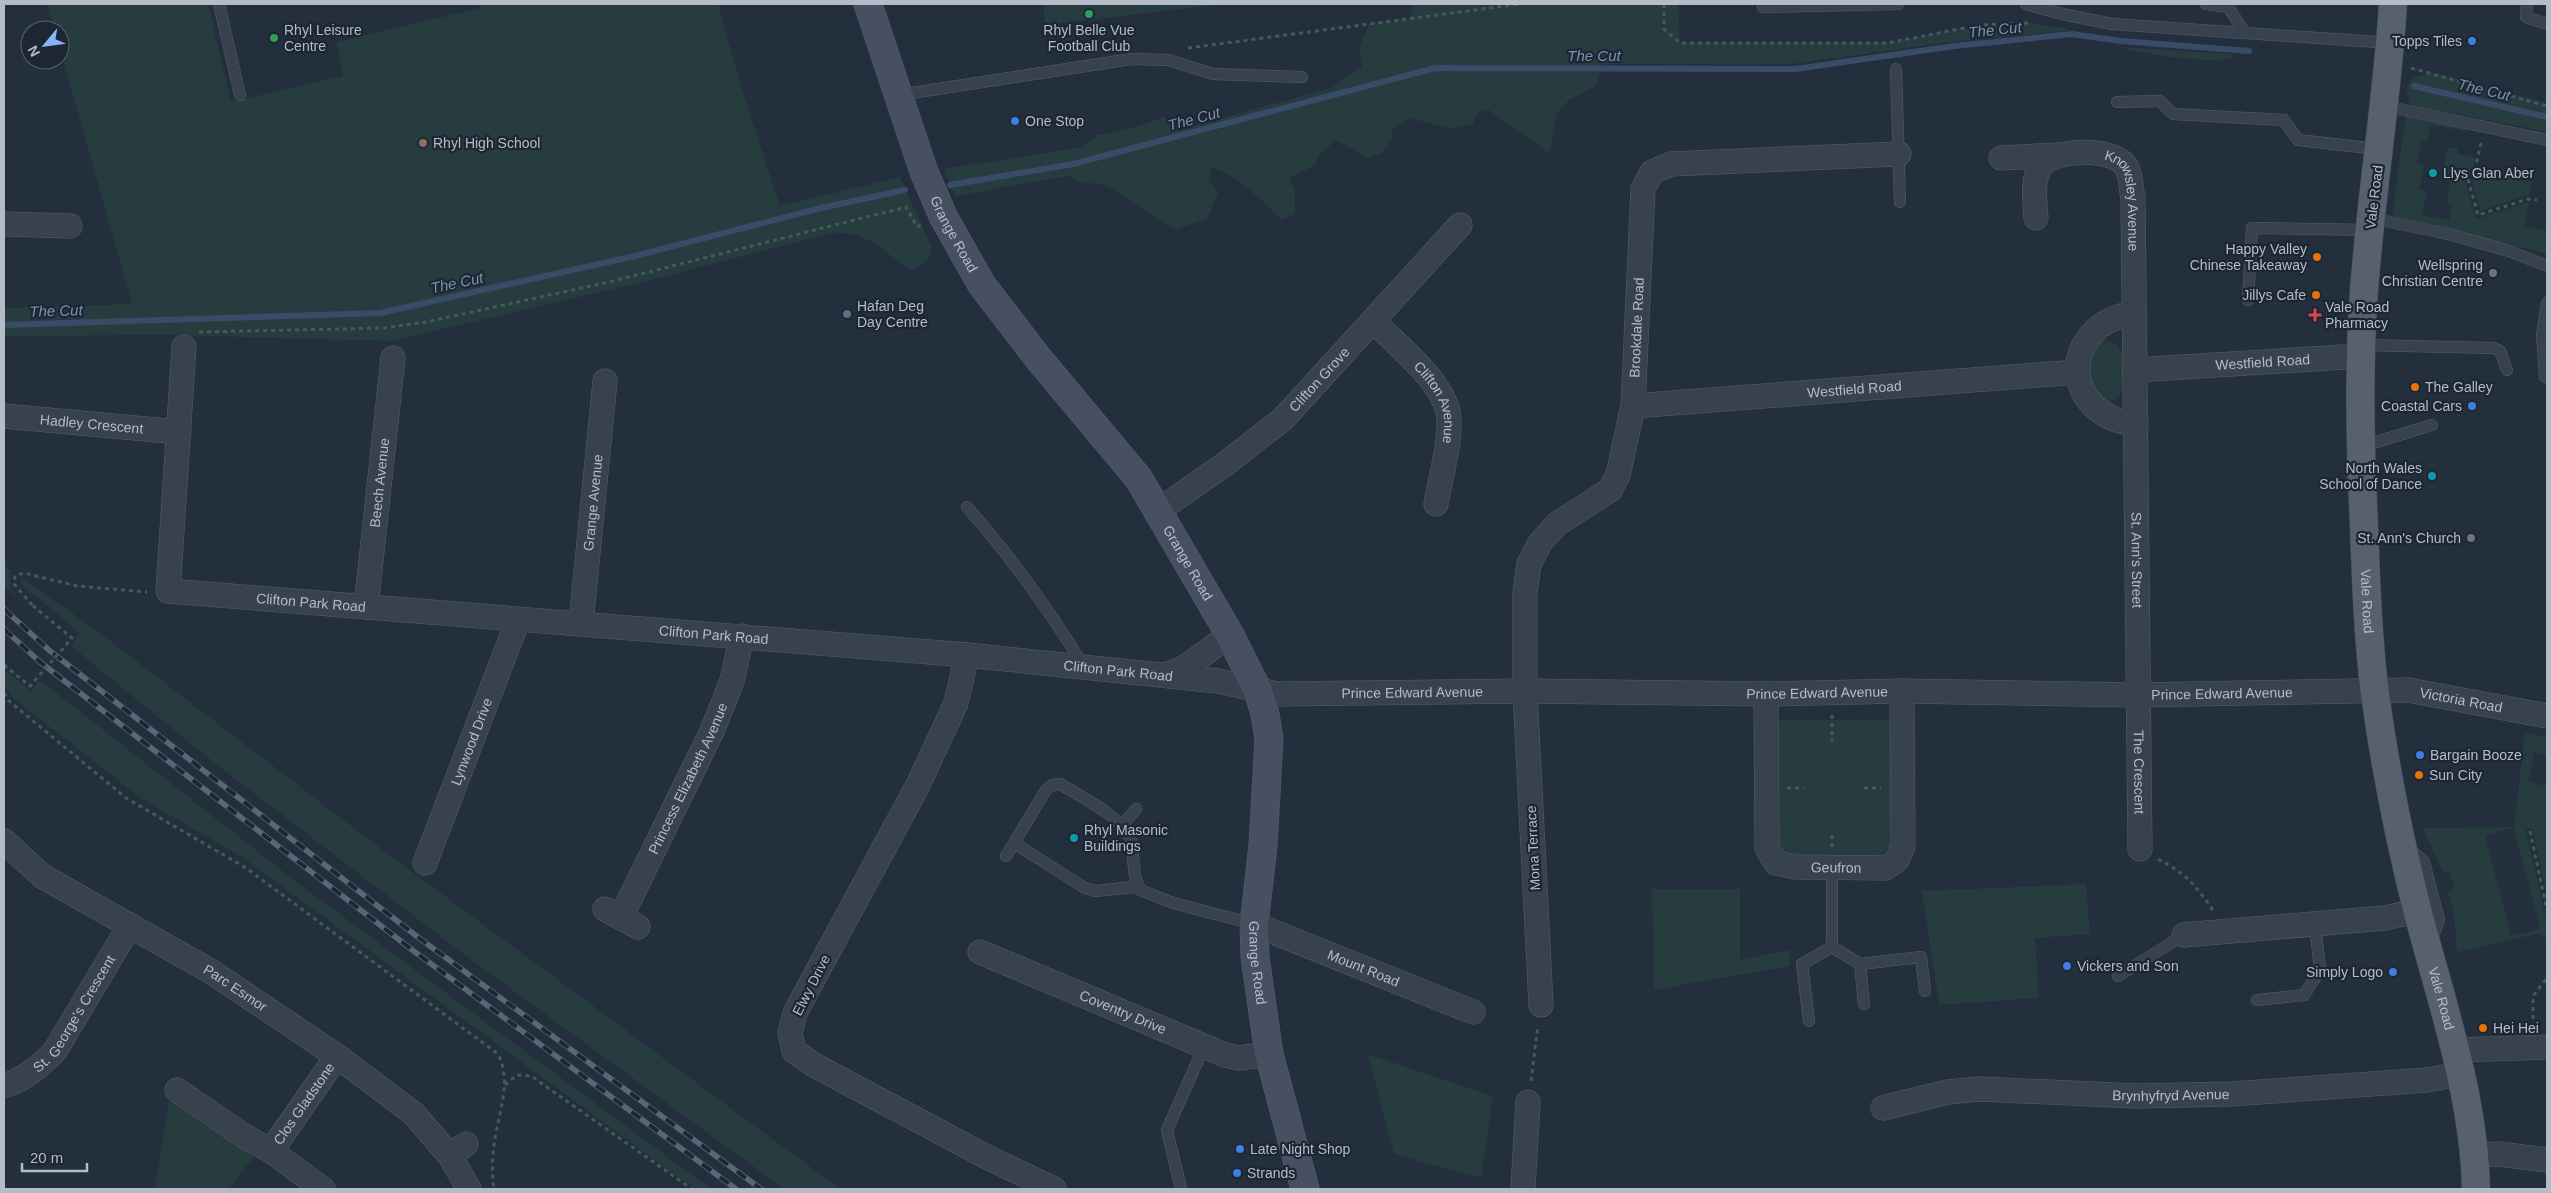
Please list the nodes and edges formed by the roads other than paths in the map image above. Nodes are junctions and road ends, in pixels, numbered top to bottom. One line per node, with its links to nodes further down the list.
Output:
1 (219, 4): 15 (lane)
2 (868, 4): 16 (main road, Grange Road)
3 (1898, 4): 8 (lane)
4 (2026, 4): 11 (lane)
5 (2206, 4): 11 (lane)
6 (2393, 4): 12 (main road, Vale Road)
7 (2527, 4): 10 (lane)
8 (1796, 5): 9 (lane)
9 (1762, 7)
10 (2547, 24)
11 (2245, 33): 12 (lane)
12 (2390, 52): 18 (main road, Vale Road)
13 (1896, 68): 21 (lane)
14 (1302, 77): 16 (lane)
15 (240, 95)
16 (897, 95): 51 (main road, Grange Road)
17 (2117, 102): 20 (lane)
18 (2385, 106): 19 (lane); 20 (main road, Vale Road)
19 (2547, 140)
20 (2380, 149): 27 (main road, Vale Road)
21 (1899, 154): 24 (lane); 43 (street, Brookdale Road)
22 (2057, 155): 23 (street, Knowsley Avenue); 25 (street); 33 (street, Knowsley Avenue)
23 (2001, 158)
24 (1900, 202)
25 (2036, 218)
26 (4, 224): 29 (street)
27 (2370, 224): 30 (lane); 31 (lane); 36 (main road, Vale Road)
28 (1460, 225): 34 (street, Clifton Grove)
29 (70, 226)
30 (2547, 266)
31 (2248, 300)
32 (2547, 303): 41 (lane)
33 (2134, 313): 38 (street); 40 (street)
34 (1372, 321): 49 (street, Clifton Avenue); 51 (street, Clifton Grove)
35 (184, 347): 47 (street)
36 (2360, 351): 38 (street, Westfield Road); 39 (lane); 48 (main road, Vale Road)
37 (393, 358): 52 (street, Beech Avenue)
38 (2135, 370): 45 (street)
39 (2507, 370)
40 (2077, 372): 43 (street, Westfield Road); 45 (street)
41 (2545, 377)
42 (605, 382): 54 (street, Grange Avenue)
43 (1634, 406): 61 (street, Brookdale Road)
44 (4, 416): 47 (street, Hadley Crescent)
45 (2136, 424): 65 (street, St. Ann's Street)
46 (2432, 425): 48 (lane)
47 (179, 432): 52 (street, Clifton Park Road)
48 (2360, 447): 63 (main road, Vale Road)
49 (1436, 504)
50 (967, 507): 58 (lane)
51 (1158, 511): 55 (main road, Grange Road)
52 (366, 607): 53 (street, Clifton Park Road)
53 (518, 620): 54 (street, Clifton Park Road); 74 (street, Lynwood Drive)
54 (581, 623): 56 (street, Clifton Park Road)
55 (1230, 635): 59 (street); 60 (main road, Grange Road)
56 (742, 636): 57 (street, Clifton Park Road); 78 (street, Princess Elizabeth Avenue)
57 (967, 654): 58 (street, Clifton Park Road); 108 (street, Elwy Drive)
58 (1085, 669): 59 (street, Clifton Park Road)
59 (1163, 675): 60 (street, Clifton Park Road)
60 (1258, 691): 61 (street, Prince Edward Avenue); 79 (main road, Grange Road)
61 (1525, 691): 64 (street, Prince Edward Avenue); 91 (street, Mona Terrace)
62 (1902, 691): 64 (street, Prince Edward Avenue); 65 (street, Prince Edward Avenue); 75 (street, Geufron)
63 (2375, 691): 65 (street, Prince Edward Avenue); 66 (street, Victoria Road); 70 (main road, Vale Road)
64 (1766, 694): 75 (street, Geufron)
65 (2138, 695): 72 (street, The Crescent)
66 (2547, 716)
67 (1136, 809): 68 (lane)
68 (1122, 826): 71 (lane); 76 (lane)
69 (4, 841): 81 (street, Parc Esmor)
70 (2402, 842): 77 (main road, Vale Road); 84 (lane)
71 (1014, 843): 73 (lane); 76 (lane)
72 (2140, 849)
73 (1006, 856)
74 (425, 863)
75 (1832, 868): 83 (lane)
76 (1142, 890): 79 (lane)
77 (2418, 911): 80 (street); 84 (main road, Vale Road)
78 (621, 917)
79 (1254, 924): 92 (street, Mount Road); 96 (main road, Grange Road)
80 (2315, 924): 82 (street); 89 (lane)
81 (130, 925): 97 (street, Parc Esmor); 99 (street, St. George's Crescent)
82 (2184, 935): 87 (lane)
83 (1832, 947): 86 (lane); 93 (lane)
84 (2428, 948): 98 (main road, Vale Road)
85 (980, 952): 94 (street, Coventry Drive)
86 (1860, 964): 88 (lane); 90 (lane)
87 (2118, 976)
88 (1925, 991)
89 (2257, 1000)
90 (1864, 1004)
91 (1541, 1005)
92 (1473, 1012)
93 (1809, 1021)
94 (1204, 1047): 96 (street, Coventry Drive); 109 (lane)
95 (2540, 1047): 98 (street, Brynhyfryd Avenue)
96 (1269, 1054): 110 (main road, Grange Road)
97 (337, 1056): 103 (street, Clos Gladstone); 107 (street, Parc Esmor)
98 (2458, 1062): 102 (street, Brynhyfryd Avenue); 104 (main road, Vale Road)
99 (4, 1086)
100 (177, 1090): 103 (street, Clos Gladstone)
101 (1528, 1102): 111 (street)
102 (1883, 1108)
103 (271, 1150): 106 (street, Clos Gladstone)
104 (2476, 1155): 105 (street); 112 (main road, Vale Road)
105 (2547, 1160)
106 (324, 1189)
107 (469, 1189)
108 (1054, 1189)
109 (1181, 1189)
110 (1305, 1189)
111 (1523, 1189)
112 (2476, 1189)

